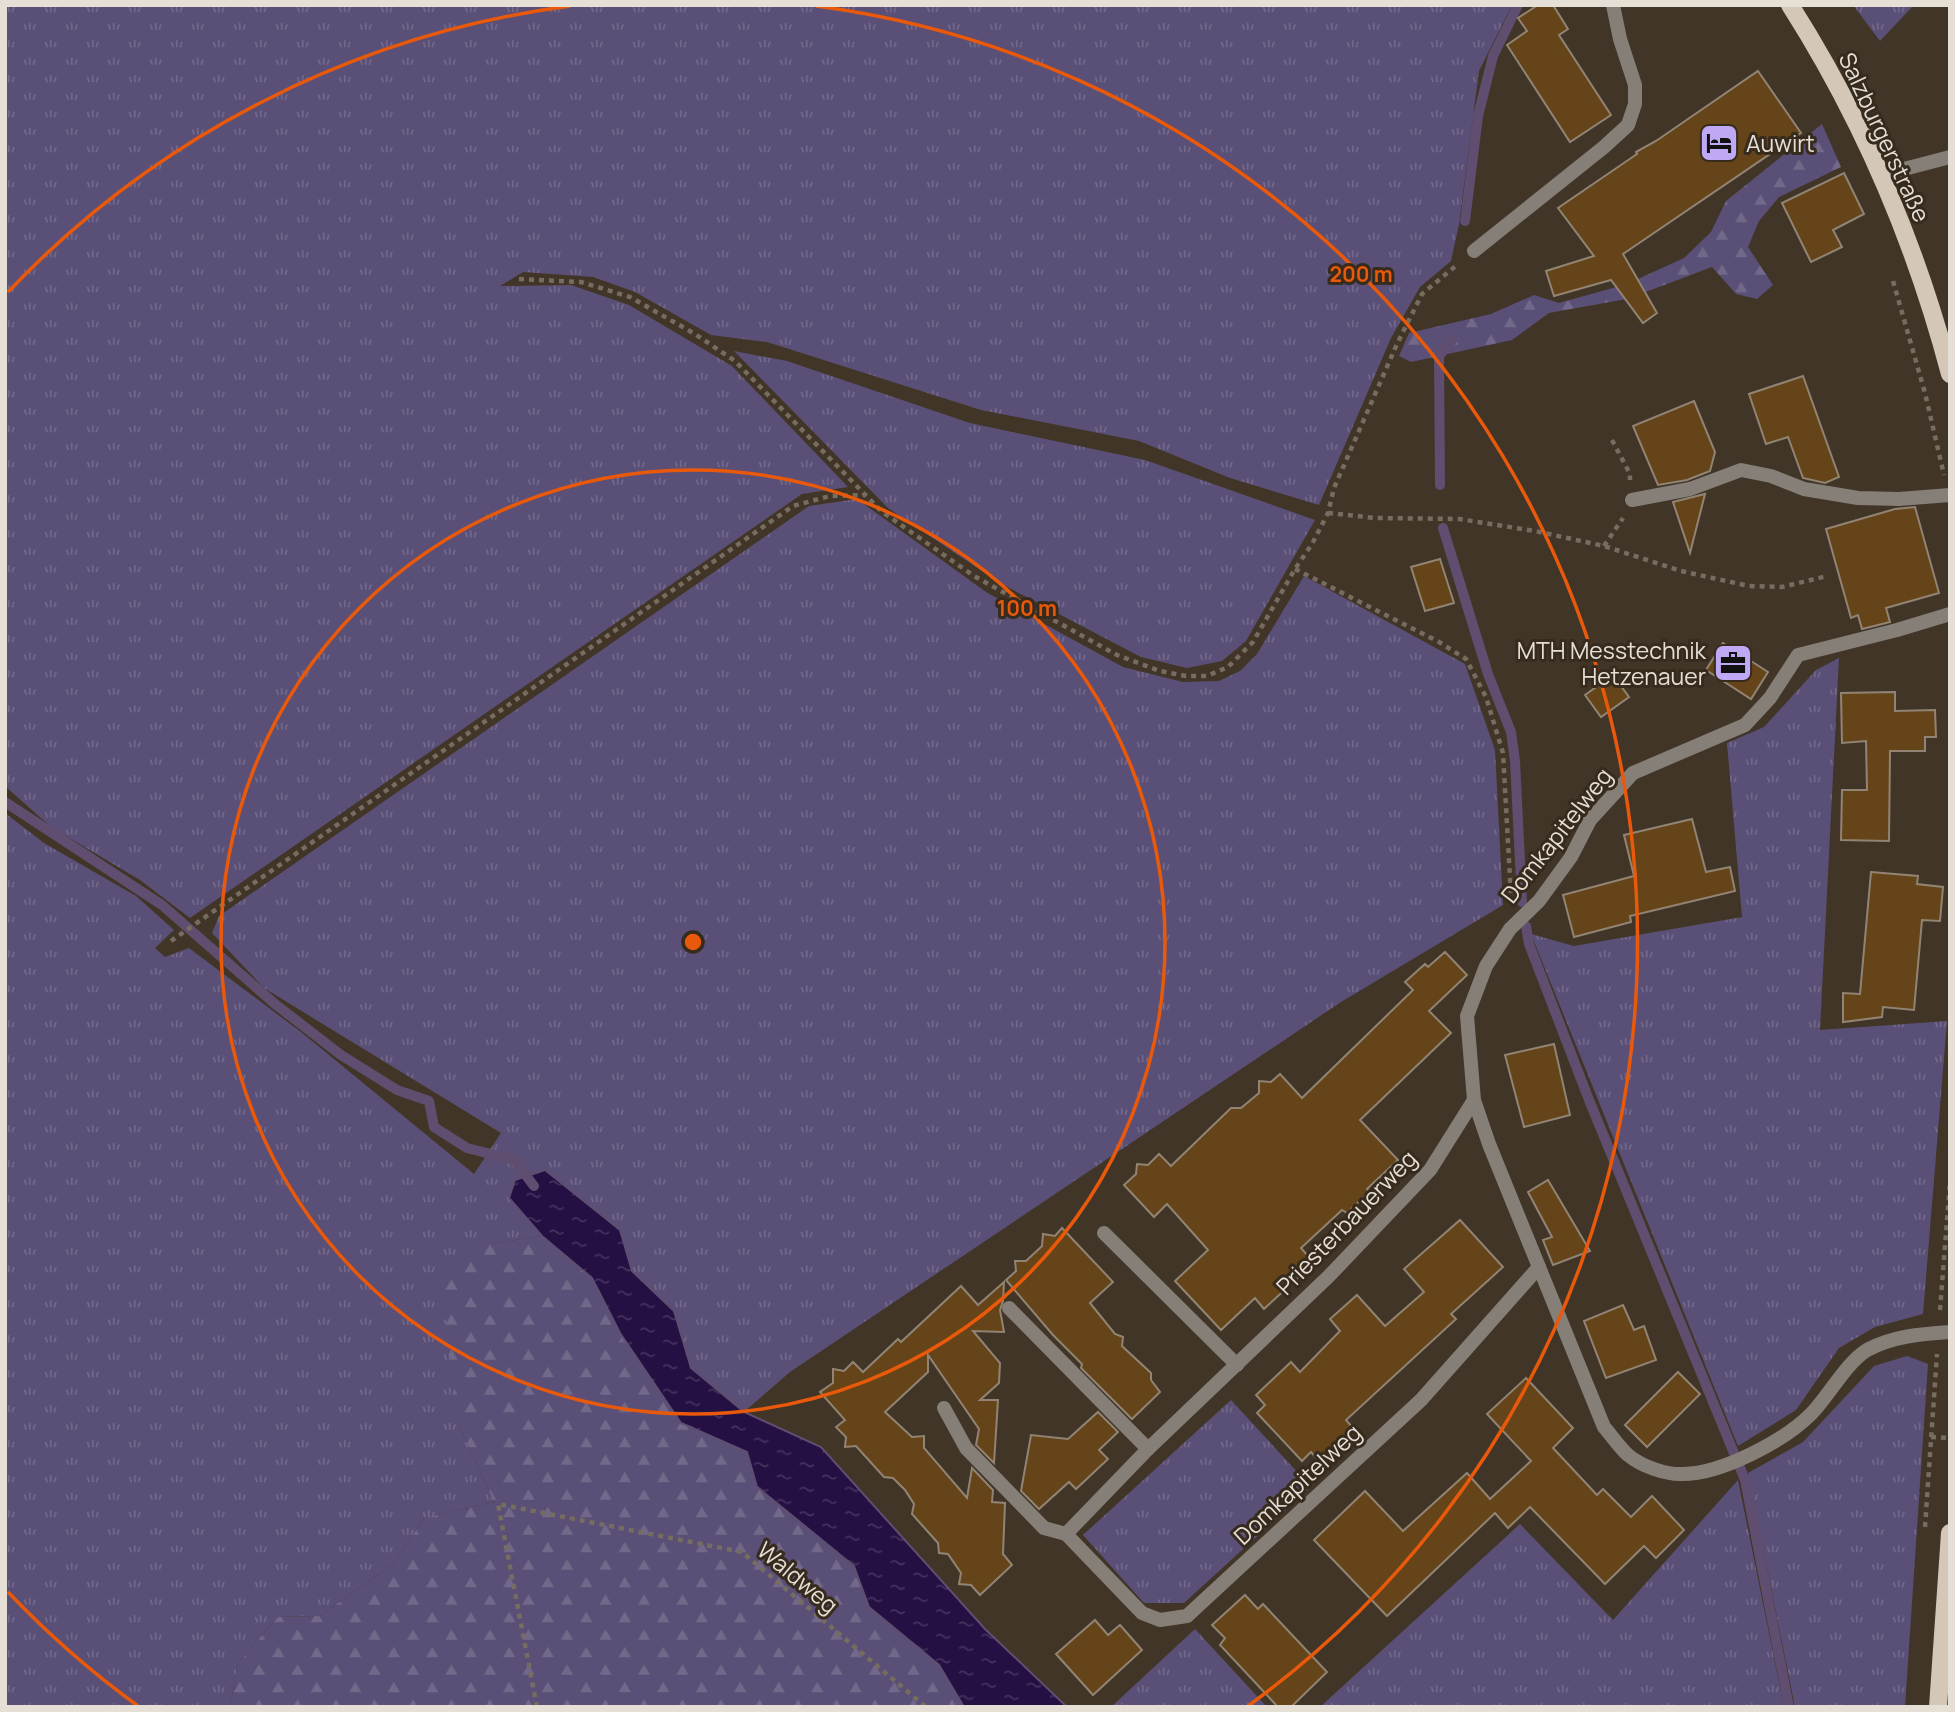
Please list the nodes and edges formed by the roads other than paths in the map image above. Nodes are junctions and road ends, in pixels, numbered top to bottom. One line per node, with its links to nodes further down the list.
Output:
1 (1613, 5): 5 (street)
2 (1790, 5): 4 (main road, Salzburgerstraße)
3 (1950, 157): 4 (street)
4 (1881, 175): 6 (main road, Salzburgerstraße)
5 (1474, 251)
6 (1950, 374)
7 (1949, 495): 8 (street)
8 (1632, 500)
9 (1950, 614): 10 (street, Domkapitelweg)
10 (1474, 1100): 12 (street, Domkapitelweg); 15 (street, Priesterbauerweg)
11 (1104, 1233): 15 (street)
12 (1539, 1267): 14 (street, Domkapitelweg); 19 (street, Domkapitelweg)
13 (1009, 1308): 17 (street)
14 (1944, 1332)
15 (1237, 1365): 17 (street, Priesterbauerweg)
16 (944, 1408): 19 (street)
17 (1148, 1448): 19 (street, Priesterbauerweg)
18 (1950, 1533): 20 (main road)
19 (1066, 1534)
20 (1938, 1707)

